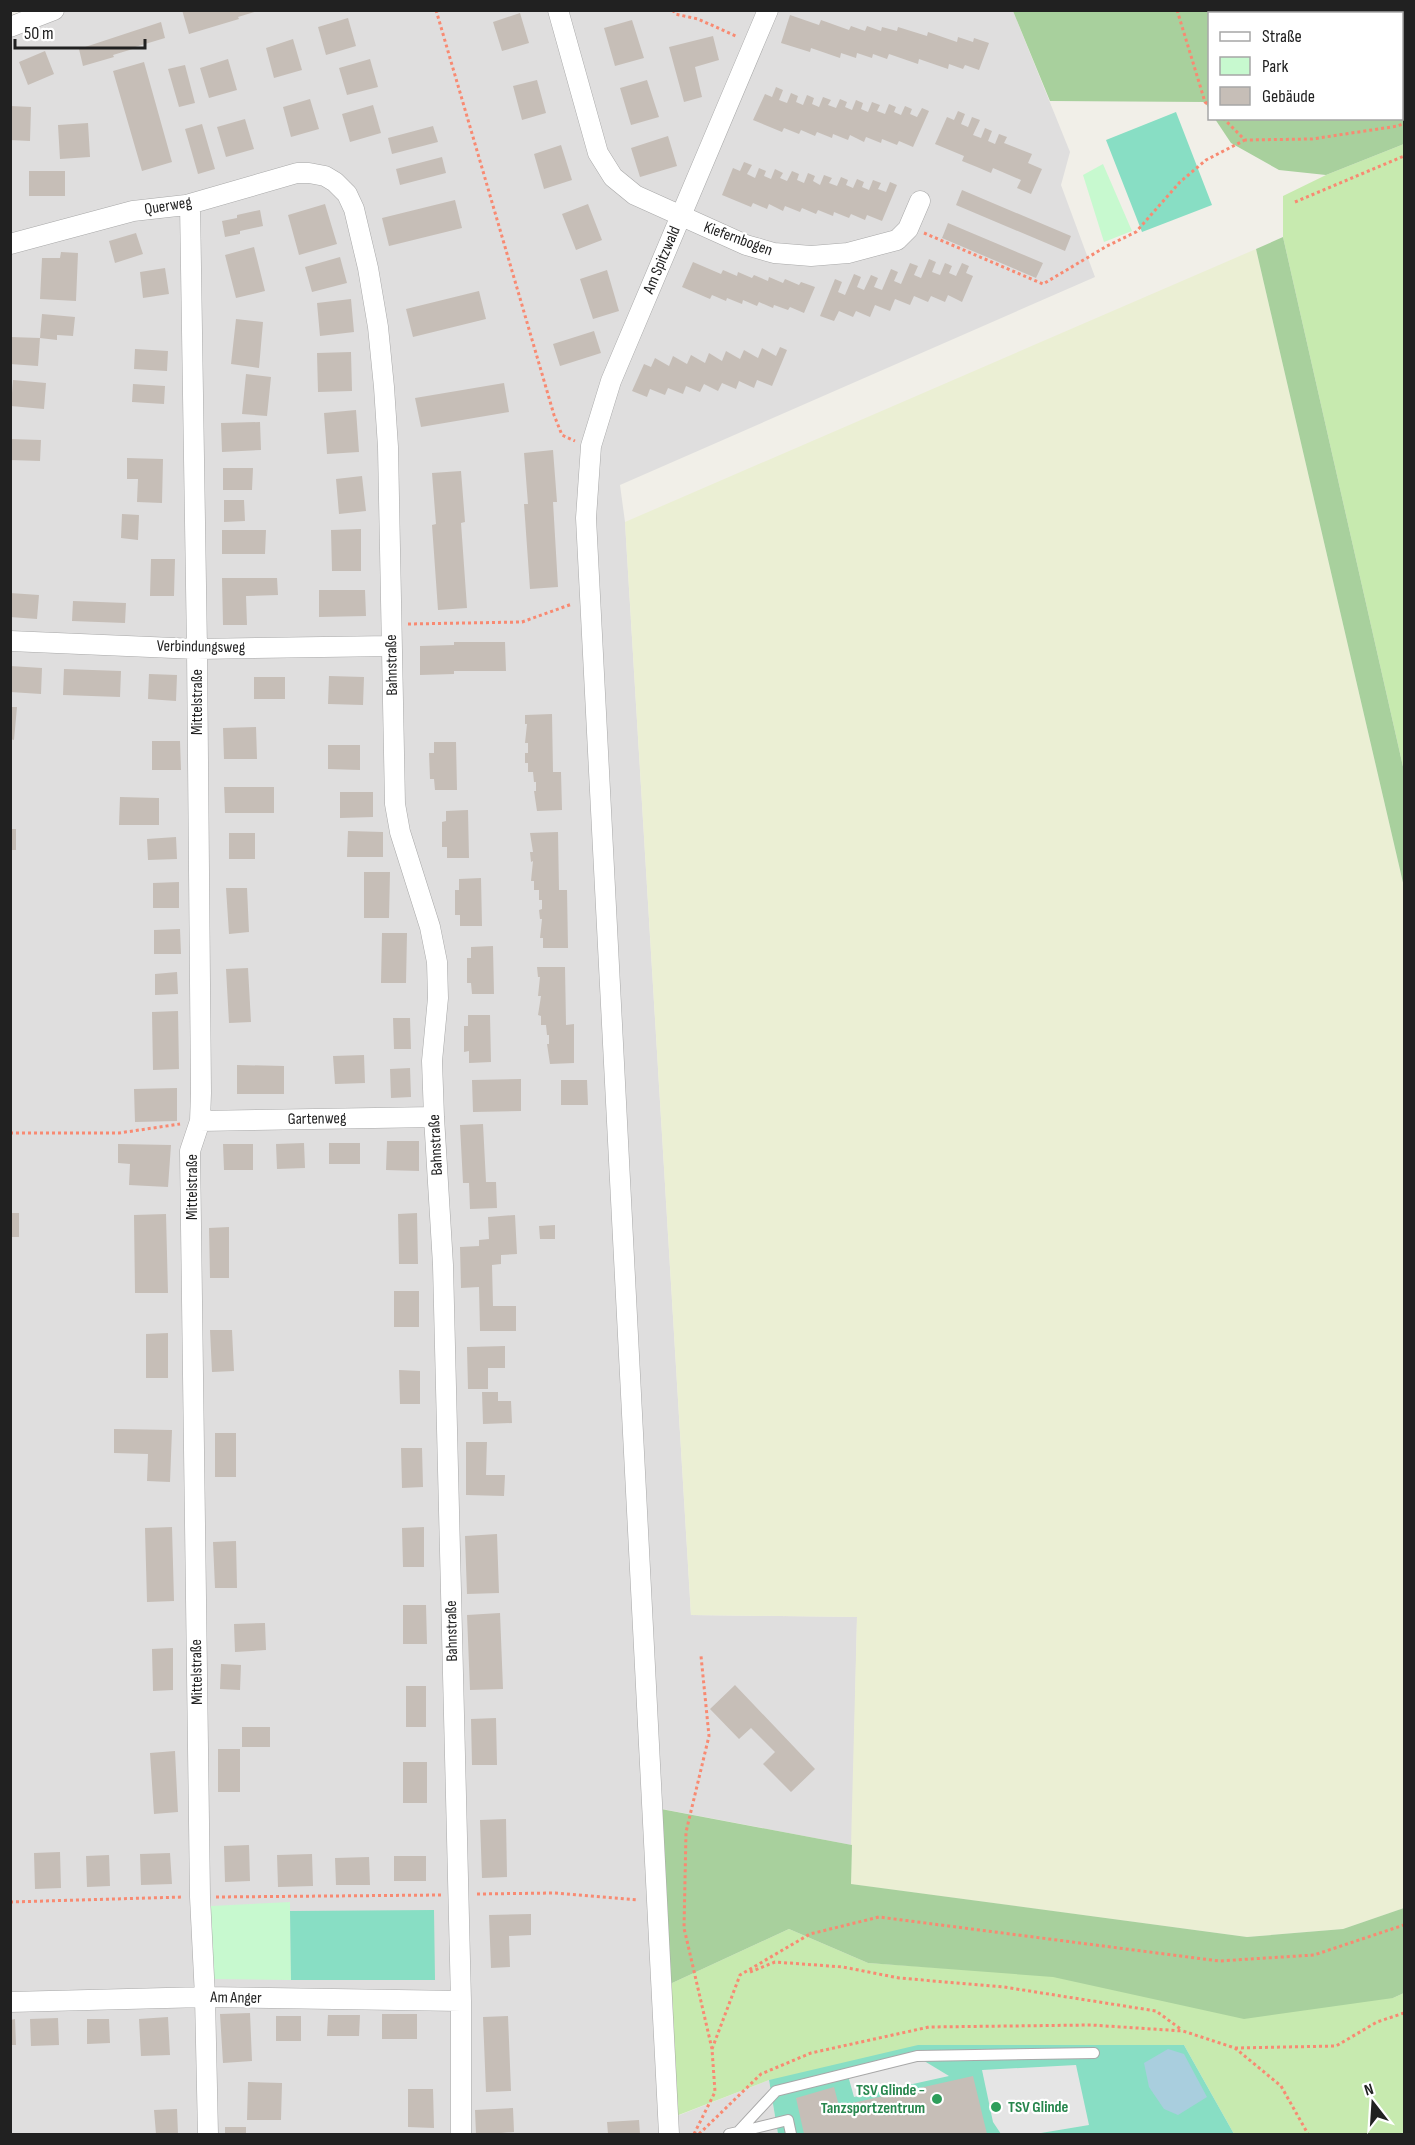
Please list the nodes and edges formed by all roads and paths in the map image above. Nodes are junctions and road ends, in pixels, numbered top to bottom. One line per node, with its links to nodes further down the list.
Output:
1 (54, 10): 7 (street)
2 (436, 10): 21 (path)
3 (558, 10): 18 (street, Kiefernbogen)
4 (673, 10): 8 (path)
5 (768, 10): 8 (street, Am Spitzwald)
6 (1177, 10): 9 (path)
7 (10, 27)
8 (754, 44): 18 (street, Am Spitzwald)
9 (1208, 105)
10 (1225, 120): 12 (path)
11 (1404, 123): 12 (path)
12 (1245, 140): 19 (path)
13 (1404, 156): 16 (path)
14 (325, 176): 17 (street, Querweg); 23 (street, Bahnstraße)
15 (920, 201): 19 (street)
16 (1295, 202)
17 (190, 204): 20 (street, Querweg); 26 (street, Mittelstraße)
18 (681, 217): 19 (street, Kiefernbogen); 22 (street, Am Spitzwald)
19 (909, 227)
20 (10, 244)
21 (562, 435)
22 (590, 597): 23 (path); 34 (street, Am Spitzwald)
23 (391, 624): 25 (street, Bahnstraße)
24 (10, 641): 26 (street, Verbindungsweg)
25 (391, 646): 26 (street, Verbindungsweg); 27 (street, Bahnstraße)
26 (197, 649): 28 (street, Mittelstraße)
27 (434, 1117): 28 (street, Gartenweg); 31 (street, Bahnstraße)
28 (200, 1121): 29 (path); 32 (street, Mittelstraße)
29 (10, 1133)
30 (701, 1656): 43 (path)
31 (459, 1895): 32 (path); 34 (path); 38 (street, Bahnstraße)
32 (200, 1897): 33 (path); 37 (street, Mittelstraße)
33 (10, 1902)
34 (657, 1902): 48 (street, Am Spitzwald)
35 (1404, 1926): 36 (path)
36 (740, 1975): 41 (path); 43 (path)
37 (205, 1997): 38 (street, Am Anger); 39 (street, Am Anger); 46 (street, Mittelstraße)
38 (461, 2001): 47 (street, Bahnstraße)
39 (10, 2002)
40 (1404, 2013): 42 (path)
41 (1183, 2031)
42 (1235, 2048)
43 (712, 2049): 49 (path)
44 (1094, 2053): 45 (lane)
45 (734, 2133): 50 (lane)
46 (208, 2134)
47 (461, 2134)
48 (669, 2134)
49 (694, 2134)
50 (791, 2134)

